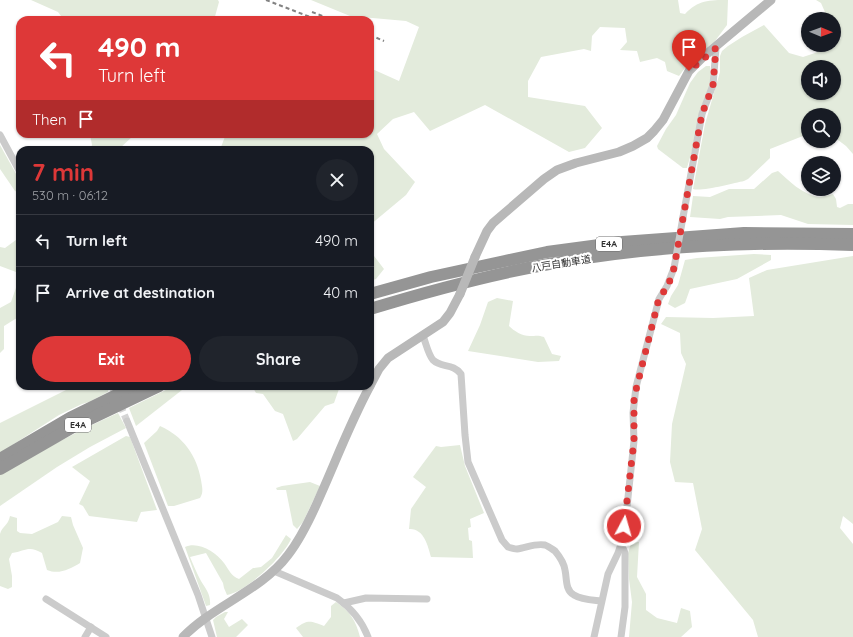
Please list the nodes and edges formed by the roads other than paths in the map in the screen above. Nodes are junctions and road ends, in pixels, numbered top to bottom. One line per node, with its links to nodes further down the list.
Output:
1 (772, 0): 2 (street)
2 (716, 48): 9 (street, bridge); 17 (street, bridge)
3 (0, 135): 4 (street)
4 (16, 165)
5 (853, 234): 7 (highway, 八戸自動車道 / E4A)
6 (853, 245): 8 (highway, 八戸自動車道 / E4A)
7 (374, 293)
8 (374, 308)
9 (423, 336): 10 (street); 21 (street)
10 (374, 378)
11 (127, 390): 15 (highway, E4A)
12 (152, 390): 16 (highway, E4A)
13 (368, 390): 18 (street)
14 (127, 421): 23 (street)
15 (0, 459)
16 (0, 469)
17 (621, 544): 21 (street); 31 (street)
18 (274, 571): 22 (street); 23 (street)
19 (46, 599): 24 (street)
20 (427, 599): 22 (street)
21 (601, 601): 30 (street)
22 (344, 603): 29 (street)
23 (206, 617): 27 (street); 28 (street)
24 (91, 627): 25 (street); 26 (street)
25 (85, 637)
26 (106, 637)
27 (184, 637)
28 (212, 637)
29 (368, 637)
30 (594, 637)
31 (621, 637)

